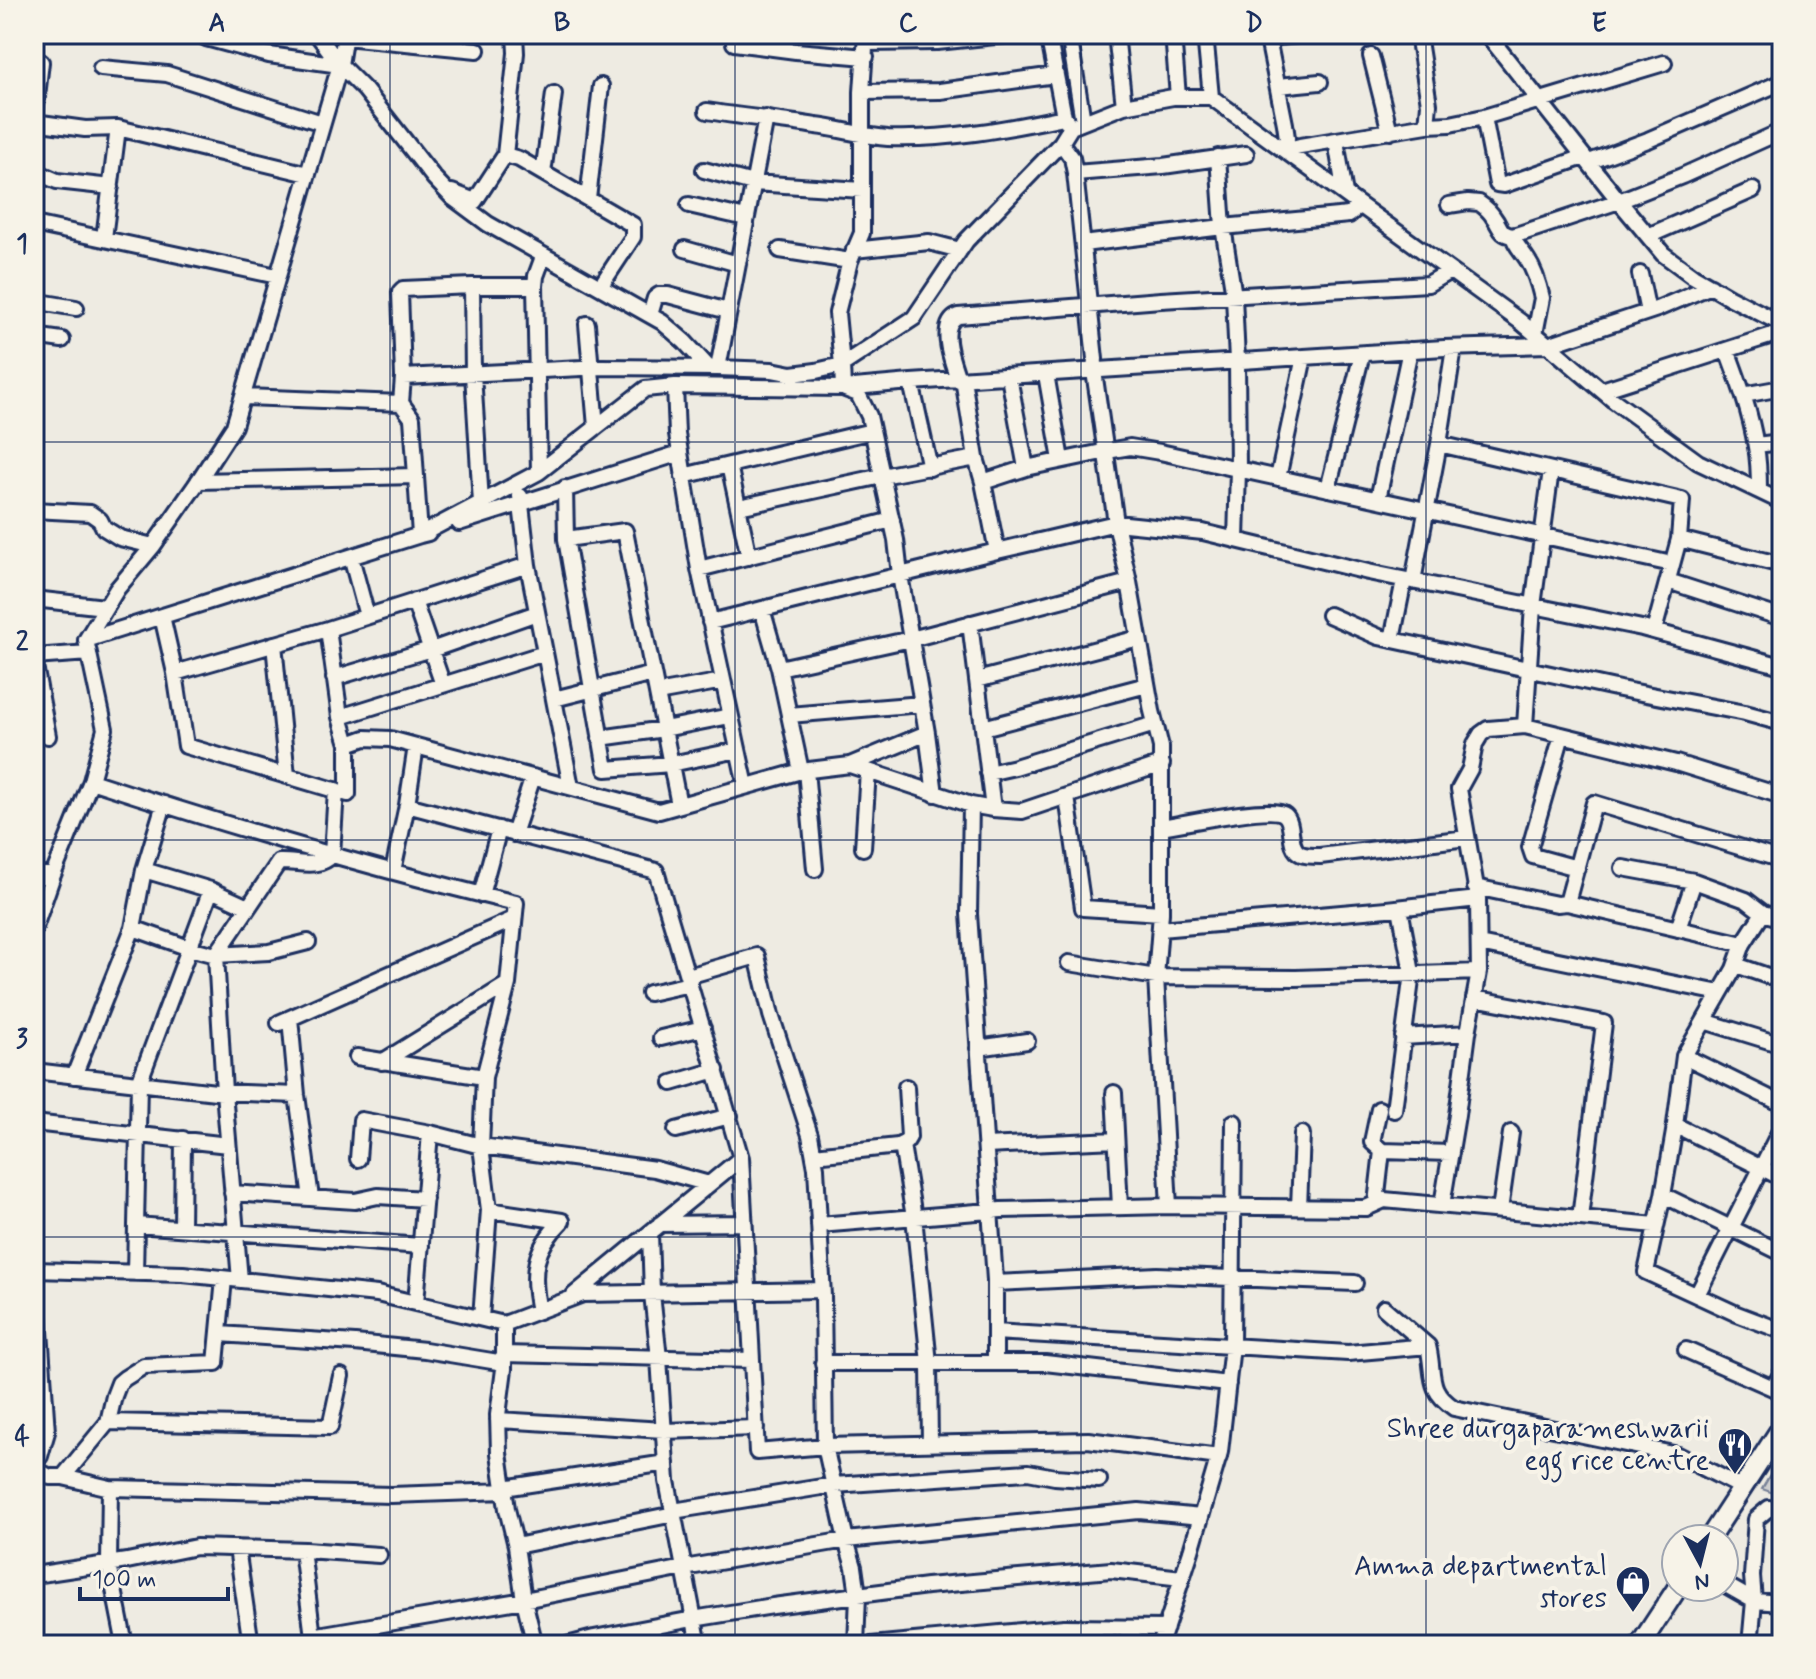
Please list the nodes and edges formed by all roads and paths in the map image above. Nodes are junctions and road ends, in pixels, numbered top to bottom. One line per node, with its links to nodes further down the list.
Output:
1 (317, 34): 21 (street)
2 (515, 34): 49 (street)
3 (1015, 34): 16 (street)
4 (1048, 34): 23 (street)
5 (1069, 34): 38 (street)
6 (1116, 34): 33 (street)
7 (1173, 34): 30 (street)
8 (1205, 34): 31 (street)
9 (1308, 34): 13 (street)
10 (1418, 34): 40 (street)
11 (1487, 34): 32 (street)
12 (345, 36): 17 (street); 21 (street)
13 (1268, 36): 27 (street)
14 (206, 38): 21 (street)
15 (734, 43): 16 (street)
16 (866, 45): 28 (street)
17 (477, 50)
18 (1371, 56): 43 (street)
19 (41, 62): 37 (street)
20 (1664, 63): 32 (street)
21 (340, 65): 39 (street); 59 (street)
22 (101, 68): 39 (street)
23 (1055, 75): 28 (street); 38 (street)
24 (1320, 82): 27 (street)
25 (1782, 82): 51 (street)
26 (601, 86): 63 (street)
27 (1278, 86): 47 (street)
28 (862, 92): 44 (street)
29 (554, 94): 54 (street)
30 (1178, 97): 31 (street); 33 (street)
31 (1211, 97): 47 (street)
32 (1539, 101): 35 (street); 51 (street)
33 (1124, 106): 38 (street)
34 (707, 111): 36 (street)
35 (1484, 117): 40 (street); 51 (street)
36 (766, 118): 44 (street); 57 (street)
37 (34, 122): 41 (street)
38 (1073, 122): 44 (street); 46 (street)
39 (322, 123): 56 (street)
40 (1427, 125): 43 (street)
41 (118, 128): 56 (street); 58 (street)
42 (1782, 131): 64 (street)
43 (1390, 132): 45 (street)
44 (863, 135): 60 (street)
45 (1336, 141): 47 (street); 62 (street)
46 (1061, 143): 55 (street); 77 (street)
47 (1285, 150): 62 (street)
48 (1246, 154): 50 (street)
49 (505, 155): 54 (street); 59 (street)
50 (1218, 157): 55 (street); 70 (street)
51 (1586, 159): 64 (street)
52 (704, 170): 57 (street)
53 (34, 171): 58 (street)
54 (543, 173): 63 (street)
55 (1075, 173): 74 (street)
56 (308, 174): 83 (street)
57 (753, 183): 60 (street); 68 (street)
58 (111, 187): 73 (street)
59 (444, 189): 79 (street)
60 (862, 190): 78 (street)
61 (1753, 190): 72 (street)
62 (1345, 194): 66 (street)
63 (588, 199): 87 (street)
64 (1619, 201): 71 (street); 72 (street)
65 (689, 205): 68 (street)
66 (1360, 205): 70 (street); 81 (street)
67 (1449, 205): 71 (street)
68 (746, 218): 80 (street)
69 (34, 224): 73 (street)
70 (1223, 227): 74 (street); 88 (street)
71 (1513, 236): 98 (street)
72 (1648, 236): 86 (street)
73 (104, 238): 83 (street)
74 (1083, 244): 90 (street)
75 (685, 249): 80 (street)
76 (780, 250): 78 (street)
77 (960, 250): 78 (street); 108 (street)
78 (852, 256): 108 (street)
79 (543, 257): 85 (street); 87 (street)
80 (738, 264): 92 (street)
81 (1450, 271): 88 (street); 98 (street)
82 (1640, 274): 93 (street)
83 (277, 276): 124 (street)
84 (472, 286): 85 (street); 113 (street); 115 (street)
85 (535, 286): 111 (street)
86 (1711, 286): 93 (street); 96 (street)
87 (600, 287): 94 (street)
88 (1234, 296): 90 (street); 107 (street)
89 (34, 301): 91 (street)
90 (1090, 305): 112 (street); 117 (street)
91 (76, 308)
92 (728, 311): 94 (street); 110 (street)
93 (1648, 312): 101 (street)
94 (650, 315): 110 (street)
95 (587, 324): 109 (street)
96 (1782, 324)
97 (1782, 332): 104 (street)
98 (1535, 334): 101 (street)
99 (34, 336): 100 (street)
100 (62, 340)
101 (1548, 345): 102 (street); 122 (street)
102 (1454, 348): 103 (street); 129 (street)
103 (1410, 350): 105 (street); 151 (street)
104 (1727, 350): 122 (street); 123 (street)
105 (1362, 354): 106 (street); 149 (street)
106 (1304, 357): 107 (street); 144 (street)
107 (1237, 361): 112 (street); 138 (street)
108 (842, 365): 110 (street); 120 (street)
109 (591, 368): 110 (street); 111 (street); 126 (street)
110 (713, 368)
111 (536, 370): 113 (street); 140 (street)
112 (1094, 371): 114 (street); 131 (street)
113 (473, 374): 115 (street); 154 (street)
114 (1046, 374): 116 (street); 134 (street)
115 (403, 377): 125 (street)
116 (1009, 377): 117 (street); 137 (street)
117 (961, 379): 118 (street); 133 (street)
118 (911, 382): 120 (street); 136 (street)
119 (675, 386): 120 (street); 126 (street); 132 (street)
120 (843, 388): 127 (street)
121 (1782, 388): 123 (street)
122 (1602, 390): 150 (street)
123 (1743, 395): 130 (street)
124 (243, 397): 125 (street); 145 (street)
125 (401, 403): 141 (street)
126 (596, 427): 140 (street)
127 (872, 431): 135 (street); 143 (street)
128 (1782, 442): 130 (street)
129 (1439, 444): 139 (street); 156 (street)
130 (1756, 445): 150 (street)
131 (1107, 451): 134 (street); 138 (street); 159 (street)
132 (680, 453): 142 (street); 148 (street)
133 (976, 458): 136 (street); 146 (street)
134 (1061, 460): 137 (street)
135 (729, 465): 142 (street); 155 (street)
136 (930, 468): 143 (street)
137 (1026, 468): 146 (street)
138 (1238, 469): 144 (street); 164 (street)
139 (1551, 470): 161 (street); 163 (street)
140 (539, 472): 147 (street)
141 (416, 476): 145 (street); 160 (street)
142 (683, 476): 172 (street)
143 (882, 476): 155 (street); 158 (street)
144 (1278, 478): 149 (street)
145 (198, 481): 165 (street)
146 (983, 482): 166 (street)
147 (518, 483): 152 (street); 154 (street)
148 (565, 488): 152 (street); 162 (street)
149 (1328, 489): 151 (street)
150 (1759, 491): 153 (street)
151 (1378, 499): 156 (street)
152 (520, 502): 160 (street); 170 (street)
153 (1782, 502)
154 (481, 503): 160 (street)
155 (739, 507): 168 (street)
156 (1427, 509): 161 (street); 174 (street)
157 (34, 510): 165 (street)
158 (892, 520): 168 (street); 173 (street)
159 (1116, 523): 164 (street); 166 (street); 176 (street)
160 (420, 535): 167 (street)
161 (1541, 535): 169 (street); 179 (street)
162 (566, 539): 203 (street); 209 (street)
163 (1679, 539): 169 (street); 171 (street)
164 (1236, 540): 174 (street)
165 (153, 546): 180 (street)
166 (997, 551): 173 (street)
167 (351, 557): 184 (street); 185 (street)
168 (749, 557): 172 (street)
169 (1672, 564): 175 (street)
170 (528, 565): 178 (street); 182 (street)
171 (1782, 565)
172 (699, 569): 187 (street)
173 (900, 575): 181 (street); 192 (street)
174 (1409, 581): 179 (street); 193 (street)
175 (1668, 581): 186 (street); 190 (street)
176 (1129, 582): 188 (street); 191 (street)
177 (34, 599): 180 (street)
178 (414, 601): 185 (street); 196 (street)
179 (1533, 606): 190 (street); 201 (street)
180 (105, 607): 195 (street)
181 (762, 609): 187 (street); 200 (street)
182 (537, 613): 196 (street); 197 (street)
183 (1329, 615): 193 (street)
184 (162, 616): 195 (street); 202 (street)
185 (367, 616): 189 (street)
186 (1782, 618)
187 (710, 622): 206 (street)
188 (970, 623): 192 (street); 205 (street)
189 (328, 629): 194 (street); 204 (street)
190 (1654, 631): 199 (street)
191 (1139, 638): 205 (street); 208 (street)
192 (911, 639): 200 (street); 212 (street)
193 (1392, 640): 201 (street)
194 (274, 644): 202 (street); 234 (street)
195 (88, 646): 198 (street); 236 (street)
196 (431, 649): 204 (street); 207 (street)
197 (545, 653): 207 (street); 211 (street)
198 (34, 659): 223 (street)
199 (1782, 666)
200 (779, 668): 213 (street)
201 (1530, 669): 216 (street); 218 (street)
202 (175, 673): 234 (street)
203 (653, 674): 209 (street); 210 (street)
204 (334, 678): 215 (street)
205 (977, 680): 219 (street)
206 (723, 681): 210 (street); 214 (street)
207 (443, 685): 215 (street)
208 (1147, 685): 217 (street); 219 (street)
209 (592, 690): 211 (street); 224 (street)
210 (657, 693): 220 (street)
211 (554, 699): 238 (street)
212 (922, 704): 213 (street); 221 (street)
213 (789, 715): 231 (street)
214 (730, 716): 220 (street); 227 (street)
215 (340, 717): 225 (street)
216 (1782, 723)
217 (1155, 724): 229 (street); 233 (street)
218 (1525, 726): 222 (street); 251 (street)
219 (983, 728): 233 (street)
220 (664, 729): 224 (street); 228 (street)
221 (927, 733): 230 (street); 240 (street)
222 (1562, 735): 241 (street); 255 (street)
223 (48, 736)
224 (600, 738): 228 (street)
225 (348, 744): 226 (street); 239 (street)
226 (416, 746): 235 (street); 244 (street)
227 (738, 750): 228 (street); 237 (street)
228 (671, 764): 245 (street)
229 (1162, 764): 242 (street); 248 (street)
230 (850, 765): 231 (street); 232 (street)
231 (804, 771): 237 (street); 257 (street)
232 (868, 771): 240 (street); 252 (street)
233 (988, 773): 247 (street)
234 (287, 776): 239 (street)
235 (533, 777): 238 (street); 250 (street)
236 (91, 781): 243 (street); 260 (street)
237 (746, 786): 245 (street)
238 (571, 787): 245 (street)
239 (336, 790): 253 (street)
240 (935, 794): 246 (street)
241 (1782, 796)
242 (1067, 797): 247 (street); 272 (street)
243 (164, 804): 253 (street); 258 (street)
244 (407, 805): 249 (street); 259 (street)
245 (679, 805)
246 (971, 805): 247 (street); 299 (street)
247 (993, 809)
248 (1162, 827): 251 (street); 272 (street)
249 (499, 829): 250 (street); 265 (street)
250 (514, 834): 286 (street)
251 (1467, 838): 264 (street)
252 (863, 848)
253 (332, 855): 259 (street); 267 (street)
254 (1782, 860): 255 (street)
255 (1577, 868): 266 (street)
256 (1623, 868): 262 (street)
257 (815, 869)
258 (144, 870): 263 (street); 273 (street)
259 (393, 871): 265 (street)
260 (53, 875): 261 (street); 275 (street)
261 (34, 878)
262 (1694, 881): 269 (street); 274 (street)
263 (211, 890): 267 (street); 279 (street)
264 (1476, 893): 266 (street); 268 (street); 277 (street)
265 (481, 895): 270 (street)
266 (1567, 903): 274 (street)
267 (248, 907): 280 (street)
268 (1400, 908): 272 (street); 284 (street)
269 (1763, 913): 271 (street); 278 (street)
270 (514, 919): 288 (street); 312 (street)
271 (1782, 919)
272 (1160, 921): 285 (street)
273 (133, 928): 279 (street); 305 (street)
274 (1678, 929): 278 (street)
275 (34, 930)
276 (308, 942): 280 (street)
277 (1479, 944): 283 (street); 290 (street)
278 (1743, 944): 282 (street)
279 (189, 948): 280 (street); 307 (street)
280 (216, 955): 310 (street)
281 (1069, 963): 285 (street)
282 (1736, 965): 287 (street); 290 (street)
283 (1479, 972): 284 (street); 291 (street)
284 (1412, 973): 285 (street); 295 (street)
285 (1156, 977): 346 (street)
286 (689, 980): 289 (street); 293 (street); 334 (street)
287 (1782, 981)
288 (508, 984): 302 (street); 306 (street)
289 (649, 993)
290 (1720, 993): 292 (street)
291 (1474, 998): 294 (street); 354 (street)
292 (1704, 1021): 298 (street); 300 (street)
293 (703, 1028): 296 (street); 303 (street)
294 (1468, 1033): 295 (street); 333 (street)
295 (1403, 1037): 315 (street)
296 (661, 1038)
297 (1027, 1041): 299 (street)
298 (1782, 1045)
299 (978, 1048): 331 (street)
300 (1684, 1056): 313 (street); 319 (street)
301 (357, 1057): 302 (street)
302 (382, 1062): 306 (street)
303 (716, 1070): 308 (street); 316 (street)
304 (34, 1071): 305 (street)
305 (74, 1076): 307 (street)
306 (484, 1077): 330 (street)
307 (139, 1083): 310 (street); 322 (street)
308 (672, 1083)
309 (906, 1087): 329 (street)
310 (224, 1092): 312 (street); 328 (street)
311 (1114, 1093): 327 (street)
312 (297, 1095): 342 (street)
313 (1782, 1104)
314 (1379, 1109): 332 (street)
315 (1394, 1110)
316 (730, 1116): 321 (street); 335 (street)
317 (1234, 1122): 347 (street)
318 (34, 1123): 322 (street)
319 (1675, 1125): 337 (street); 341 (street)
320 (1782, 1127): 337 (street)
321 (676, 1130)
322 (138, 1133): 326 (street); 356 (street)
323 (430, 1133): 330 (street); 336 (street); 343 (street)
324 (1511, 1133): 351 (street)
325 (1302, 1134): 349 (street)
326 (183, 1139): 328 (street); 359 (street)
327 (1116, 1140): 331 (street); 348 (street)
328 (228, 1145): 340 (street)
329 (902, 1145): 334 (street); 353 (street)
330 (481, 1146): 339 (street); 350 (street)
331 (986, 1146): 352 (street)
332 (1382, 1151): 333 (street); 344 (street)
333 (1451, 1153): 345 (street)
334 (814, 1155): 357 (street)
335 (741, 1158): 339 (street); 355 (street)
336 (358, 1159)
337 (1761, 1168): 338 (street); 361 (street)
338 (1782, 1178)
339 (709, 1184): 360 (street)
340 (232, 1193): 342 (street); 362 (street)
341 (1663, 1195): 358 (street); 361 (street)
342 (311, 1198): 343 (street)
343 (425, 1199): 363 (street)
344 (1376, 1203): 345 (street); 349 (street)
345 (1442, 1205): 351 (street)
346 (1169, 1206): 347 (street); 348 (street)
347 (1234, 1206): 349 (street); 368 (street)
348 (1120, 1207): 352 (street)
349 (1299, 1207)
350 (489, 1210): 379 (street); 381 (street)
351 (1500, 1210): 354 (street)
352 (991, 1211): 353 (street); 369 (street)
353 (914, 1217): 357 (street); 393 (street)
354 (1580, 1218): 358 (street)
355 (744, 1223): 360 (street); 371 (street)
356 (136, 1225): 359 (street); 366 (street)
357 (819, 1225): 372 (street)
358 (1656, 1225): 374 (street)
359 (182, 1228): 362 (street)
360 (655, 1229): 373 (street); 376 (street)
361 (1731, 1229): 364 (street); 374 (street)
362 (236, 1232): 363 (street); 367 (street)
363 (421, 1246): 377 (street)
364 (1782, 1253)
365 (34, 1270): 366 (street)
366 (135, 1273): 367 (street)
367 (232, 1279): 377 (street); 385 (street)
368 (1233, 1279): 369 (street); 370 (street); 386 (street)
369 (995, 1283): 384 (street)
370 (1355, 1283)
371 (748, 1290): 372 (street); 373 (street); 391 (street)
372 (822, 1290): 392 (street)
373 (652, 1294): 376 (street); 389 (street)
374 (1697, 1295): 383 (street)
375 (34, 1296): 380 (street)
376 (568, 1300): 379 (street)
377 (416, 1303): 381 (street)
378 (1384, 1308): 387 (street)
379 (539, 1311): 382 (street)
380 (36, 1316): 399 (street)
381 (481, 1318): 382 (street)
382 (504, 1324): 390 (street)
383 (1782, 1331)
384 (995, 1332): 386 (street); 394 (street)
385 (220, 1334): 390 (street); 401 (street)
386 (1232, 1346): 387 (street); 397 (street)
387 (1428, 1346): 414 (street)
388 (1686, 1350): 398 (street)
389 (659, 1358): 390 (street); 391 (street); 404 (street)
390 (504, 1359): 400 (street)
391 (752, 1360): 403 (street)
392 (823, 1363): 393 (street); 406 (street)
393 (929, 1363): 394 (street); 405 (street)
394 (995, 1363): 397 (street)
395 (1782, 1373): 398 (street)
396 (341, 1376): 401 (street)
397 (1228, 1384): 407 (street)
398 (1778, 1391)
399 (40, 1407): 409 (street)
400 (498, 1420): 404 (street); 415 (street)
401 (108, 1422): 410 (street)
402 (1782, 1427): 414 (main road)
403 (756, 1428): 404 (street); 406 (street)
404 (664, 1430): 408 (street)
405 (930, 1444): 406 (street); 407 (street)
406 (825, 1446): 412 (street)
407 (1219, 1457): 418 (street)
408 (666, 1463): 415 (street); 417 (street)
409 (34, 1466): 410 (street)
410 (63, 1477): 413 (street)
411 (1099, 1480): 412 (street)
412 (834, 1485): 417 (street); 420 (street)
413 (110, 1488): 415 (street); 425 (street)
414 (1743, 1488): 419 (main road)
415 (505, 1490): 421 (street)
416 (1782, 1511): 432 (street)
417 (674, 1513): 421 (street); 426 (street)
418 (1201, 1517): 420 (street); 428 (street)
419 (1720, 1523)
420 (846, 1540): 426 (street); 430 (street)
421 (516, 1546): 431 (street)
422 (237, 1548): 423 (street); 425 (street); 439 (street)
423 (302, 1550): 424 (street); 437 (street)
424 (379, 1555)
425 (109, 1564): 427 (street); 438 (street)
426 (684, 1568): 431 (street); 435 (street)
427 (34, 1575)
428 (1182, 1578): 430 (street); 436 (street)
429 (1740, 1593): 432 (street)
430 (858, 1595): 435 (street); 443 (street)
431 (524, 1600): 437 (street); 440 (street)
432 (1754, 1601): 434 (street); 447 (street)
433 (1668, 1603): 446 (main road)
434 (1782, 1603)
435 (693, 1619): 441 (street); 442 (street)
436 (1166, 1628): 444 (street); 445 (street)
437 (313, 1641)
438 (125, 1645)
439 (251, 1645)
440 (535, 1645)
441 (567, 1645)
442 (699, 1645)
443 (856, 1645)
444 (871, 1645)
445 (1160, 1645)
446 (1640, 1645)
447 (1750, 1645)

